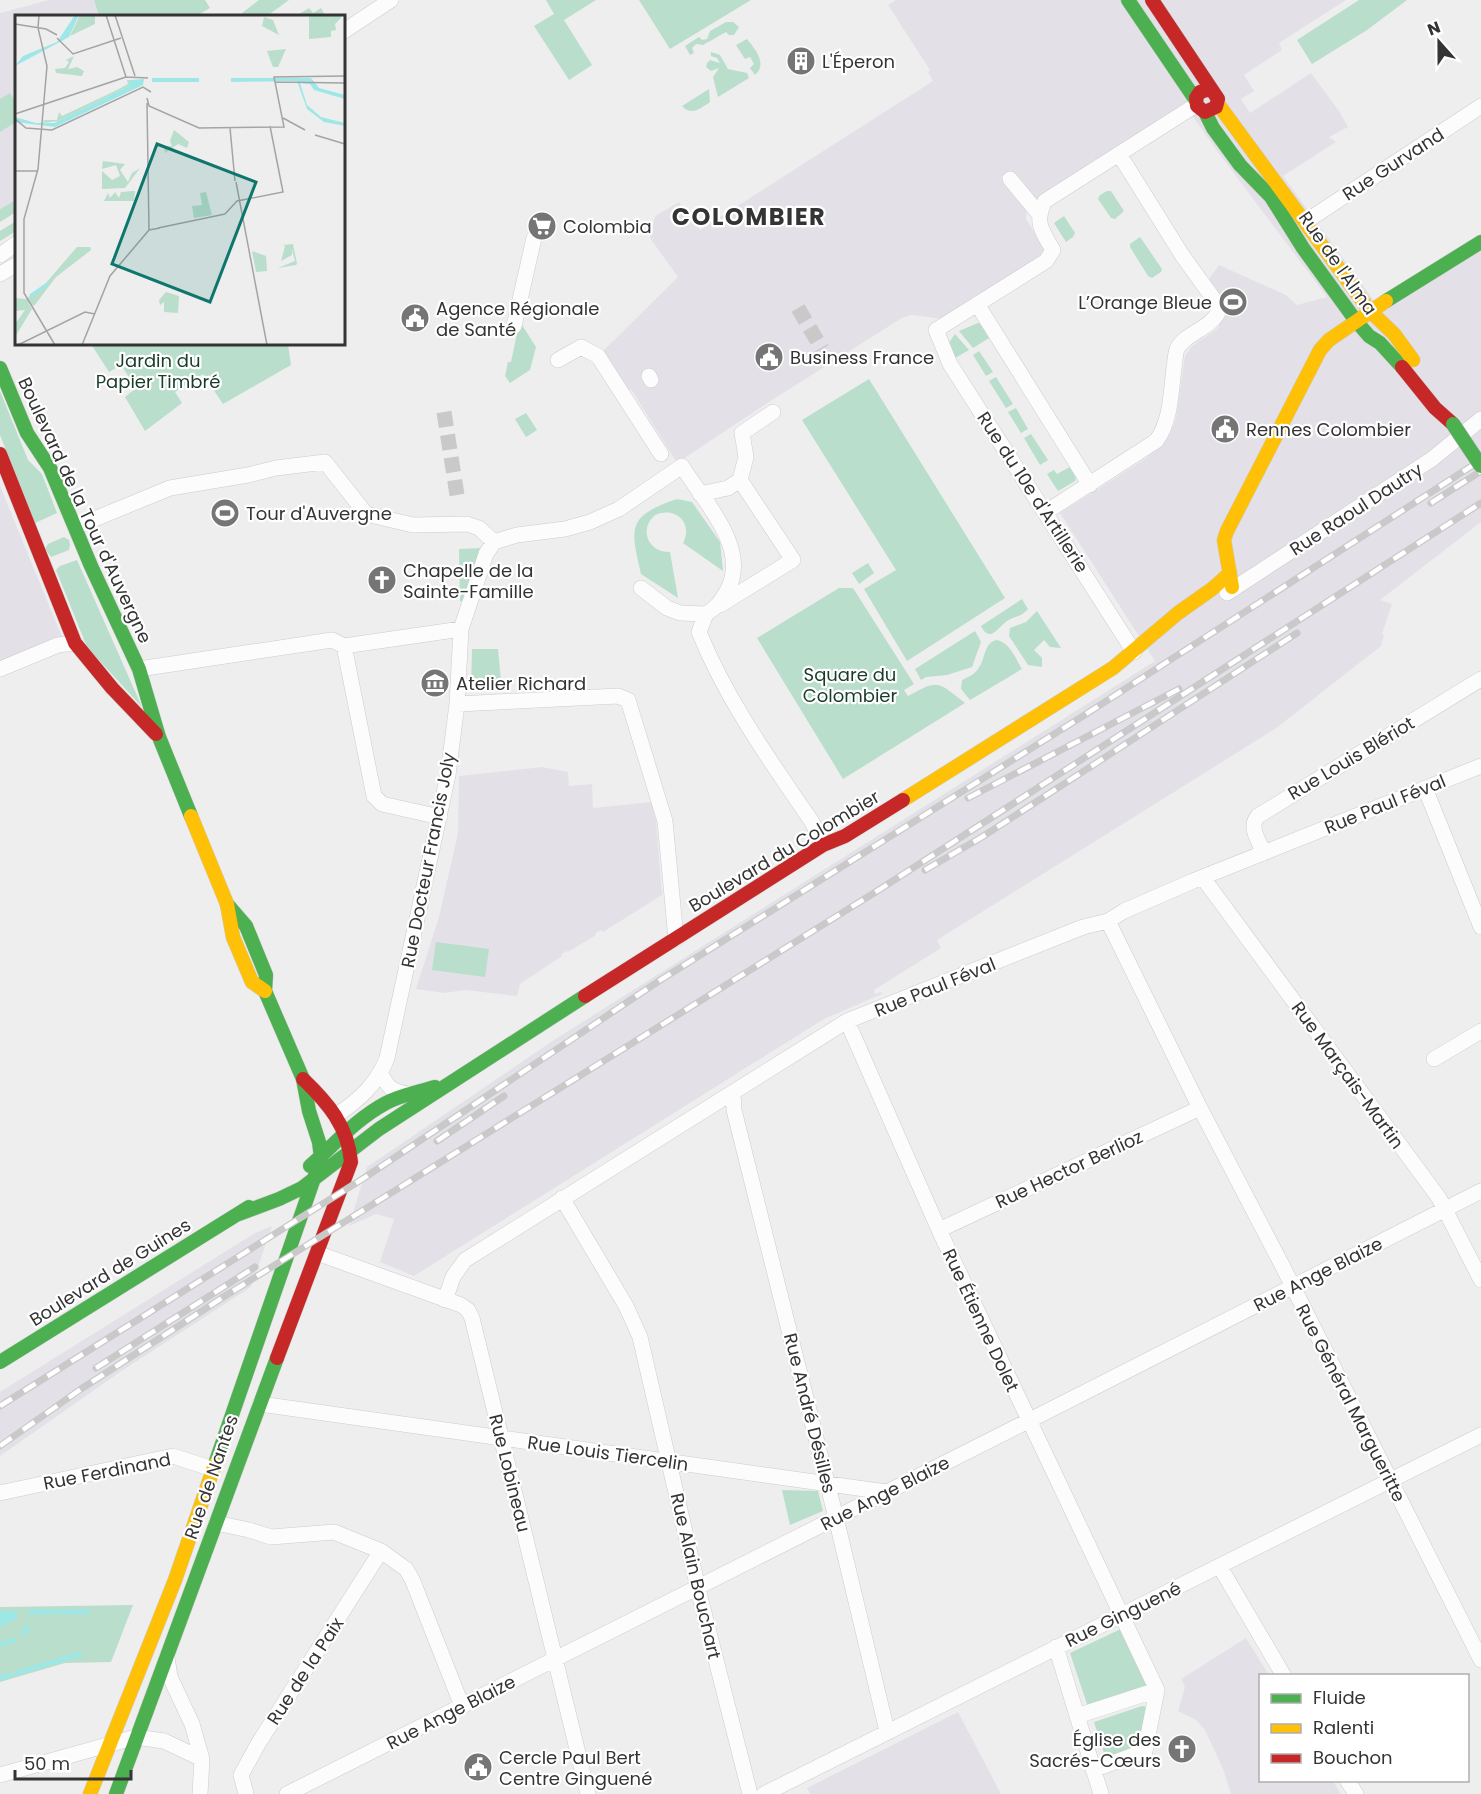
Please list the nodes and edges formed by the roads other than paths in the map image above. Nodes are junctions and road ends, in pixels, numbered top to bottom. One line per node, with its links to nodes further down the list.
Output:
1 (391, 0): 4 (street)
2 (1128, 0): 7 (main road, Rue de l'Alma)
3 (1152, 0): 5 (main road, Rue de l'Alma)
4 (345, 29)
5 (1209, 90): 6 (main road, Rue de l'Alma); 7 (main road)
6 (1218, 104): 7 (main road); 12 (main road, Rue de l'Alma)
7 (1198, 105): 9 (street); 21 (main road, Rue de l'Alma)
8 (1481, 106): 12 (street, Rue Gurvand)
9 (1119, 154): 11 (street); 32 (street)
10 (1010, 179): 11 (street)
11 (1039, 214): 19 (street)
12 (1305, 222): 20 (main road, Rue de l'Alma)
13 (534, 238): 22 (street)
14 (1481, 242): 20 (main road)
15 (15, 245): 16 (street)
16 (0, 255)
17 (15, 266): 18 (street)
18 (0, 274)
19 (977, 304): 32 (street); 34 (street, Rue du 10e d'Artillerie)
20 (1370, 311): 21 (main road); 27 (main road, Rue de l'Alma)
21 (1356, 321): 27 (main road, Rue de l'Alma); 37 (main road)
22 (514, 326)
23 (558, 360): 29 (street)
24 (0, 368): 35 (main road, Boulevard de la Tour d'Auvergne)
25 (773, 412): 31 (street)
26 (1481, 419): 39 (street, Rue Raoul Dautry)
27 (1454, 424): 30 (main road, Rue de l'Alma, bridge)
28 (0, 454): 42 (main road, Boulevard de la Tour d'Auvergne)
29 (661, 454)
30 (1481, 466)
31 (734, 484): 33 (street); 40 (street)
32 (1090, 485): 34 (street)
33 (700, 494): 36 (street); 40 (street)
34 (1046, 512): 44 (street, Rue du 10e d'Artillerie)
35 (75, 527): 36 (street); 46 (main road, Boulevard de la Tour d'Auvergne)
36 (494, 542): 41 (street, Rue Docteur Francis Joly)
37 (1230, 573): 39 (main road); 44 (main road, Boulevard du Colombier)
38 (641, 588): 40 (street)
39 (1227, 593): 44 (main road, Boulevard du Colombier)
40 (712, 610): 53 (street)
41 (461, 629): 43 (street); 48 (street, Rue Docteur Francis Joly)
42 (75, 643): 45 (street); 49 (main road, Boulevard de la Tour d'Auvergne)
43 (344, 646): 46 (street); 52 (street)
44 (1134, 652): 53 (main road, Boulevard du Colombier)
45 (0, 669)
46 (139, 669): 49 (main road, Boulevard de la Tour d'Auvergne)
47 (1481, 679): 54 (street, Rue Louis Blériot)
48 (457, 704): 52 (street, Rue Docteur Francis Joly); 58 (street)
49 (159, 737): 63 (main road, Boulevard de la Tour d'Auvergne)
50 (1481, 766): 51 (street, Rue Paul Féval)
51 (1425, 788): 54 (street, Rue Paul Féval); 57 (street)
52 (440, 817): 62 (street, Rue Docteur Francis Joly)
53 (823, 845): 58 (main road, Boulevard du Colombier)
54 (1264, 853): 55 (street, Rue Paul Féval)
55 (1203, 878): 56 (street, Rue Paul Féval); 76 (street, Rue Marçais-Martin)
56 (1108, 921): 59 (street, Rue Paul Féval); 67 (street, Rue Général Margueritte)
57 (1481, 927)
58 (676, 939): 64 (main road, Boulevard du Colombier)
59 (847, 1022): 66 (street, Rue Paul Féval); 79 (street, Rue Étienne Dolet)
60 (1481, 1031): 61 (street)
61 (1434, 1059)
62 (381, 1074): 65 (street); 68 (street, Rue Docteur Francis Joly)
63 (303, 1079): 68 (main road, Boulevard de la Tour d'Auvergne); 71 (main road, Boulevard de la Tour d'Auvergne)
64 (452, 1081): 65 (main road, Boulevard du Colombier); 70 (main road, Boulevard du Colombier)
65 (409, 1094): 69 (main road, Boulevard du Colombier)
66 (733, 1095): 74 (street, Rue Paul Féval); 92 (street, Rue André Désilles)
67 (1200, 1108): 79 (street, Rue Hector Berlioz); 82 (street, Rue Général Margueritte)
68 (337, 1115): 69 (main road, Boulevard de la Tour d'Auvergne)
69 (345, 1133): 70 (main road, Boulevard de la Tour d'Auvergne); 71 (main road, Boulevard du Colombier)
70 (351, 1151): 72 (main road, Boulevard du Colombier); 80 (main road, Rue de Nantes)
71 (321, 1158): 72 (main road, Rue de Nantes); 77 (main road, Boulevard de Guines)
72 (312, 1181): 75 (main road, Boulevard de Guines); 78 (main road, Rue de Nantes)
73 (1481, 1191): 76 (street, Rue Ange Blaize)
74 (562, 1198): 83 (street, Rue Paul Féval); 89 (street, Rue Alain Bouchart)
75 (261, 1204): 77 (main road, Boulevard de Guines); 78 (main road)
76 (1446, 1209): 81 (street, Rue Marçais-Martin); 82 (street, Rue Ange Blaize)
77 (239, 1214): 84 (main road, Boulevard de Guines)
78 (290, 1217): 90 (main road, Rue de Nantes)
79 (939, 1230): 86 (street, Rue Étienne Dolet)
80 (317, 1253): 83 (street, Rue Lobineau); 85 (main road, Rue de Nantes)
81 (1481, 1280)
82 (1292, 1287): 86 (street, Rue Ange Blaize); 91 (street, Rue Général Margueritte)
83 (445, 1300): 88 (street, Rue Lobineau)
84 (0, 1362)
85 (260, 1404): 88 (street, Rue Louis Tiercelin); 96 (main road, Rue de Nantes)
86 (1029, 1420): 94 (street, Rue Ange Blaize); 100 (street, Rue Étienne Dolet)
87 (1481, 1435): 91 (street, Rue Ginguené)
88 (501, 1439): 89 (street, Rue Louis Tiercelin); 103 (street, Rue Lobineau)
89 (671, 1462): 92 (street, Rue Louis Tiercelin); 99 (street, Rue Alain Bouchart)
90 (213, 1469): 93 (street, Rue Ferdinand); 111 (main road, Rue de Nantes)
91 (1390, 1480): 98 (street, Rue Ginguené); 104 (street, Rue Général Margueritte)
92 (828, 1484): 94 (street, Rue Louis Tiercelin); 95 (street, Rue André Désilles)
93 (0, 1492)
94 (886, 1492): 95 (street, Rue Ange Blaize)
95 (836, 1518): 99 (street, Rue Ange Blaize); 109 (street, Rue André Désilles)
96 (216, 1523): 97 (street); 102 (main road, Rue de Nantes)
97 (381, 1551): 107 (street); 118 (street, Rue de la Paix)
98 (1220, 1567): 100 (street, Rue Ginguené); 105 (street)
99 (698, 1587): 103 (street, Rue Ange Blaize); 121 (street, Rue Alain Bouchart)
100 (1122, 1615): 101 (street, Rue Ginguené); 106 (street, Rue Étienne Dolet)
101 (1056, 1647): 108 (street); 109 (street, Rue Ginguené)
102 (166, 1654): 110 (main road, Rue de Nantes); 112 (street)
103 (555, 1659): 107 (street, Rue Ange Blaize); 120 (street, Rue Lobineau)
104 (1481, 1660)
105 (1283, 1674)
106 (1157, 1689): 108 (street); 113 (street)
107 (462, 1706): 119 (street, Rue Ange Blaize)
108 (1077, 1716): 113 (street)
109 (887, 1731): 122 (street, Rue Ginguené)
110 (136, 1737): 111 (street); 112 (street); 116 (main road, Rue de Nantes)
111 (110, 1744): 114 (street); 115 (main road, Rue de Nantes)
112 (202, 1759): 117 (street)
113 (1093, 1770): 123 (street)
114 (0, 1775)
115 (90, 1794)
116 (116, 1794)
117 (200, 1794)
118 (246, 1794)
119 (287, 1794)
120 (588, 1794)
121 (750, 1794)
122 (764, 1794)
123 (1101, 1794)

